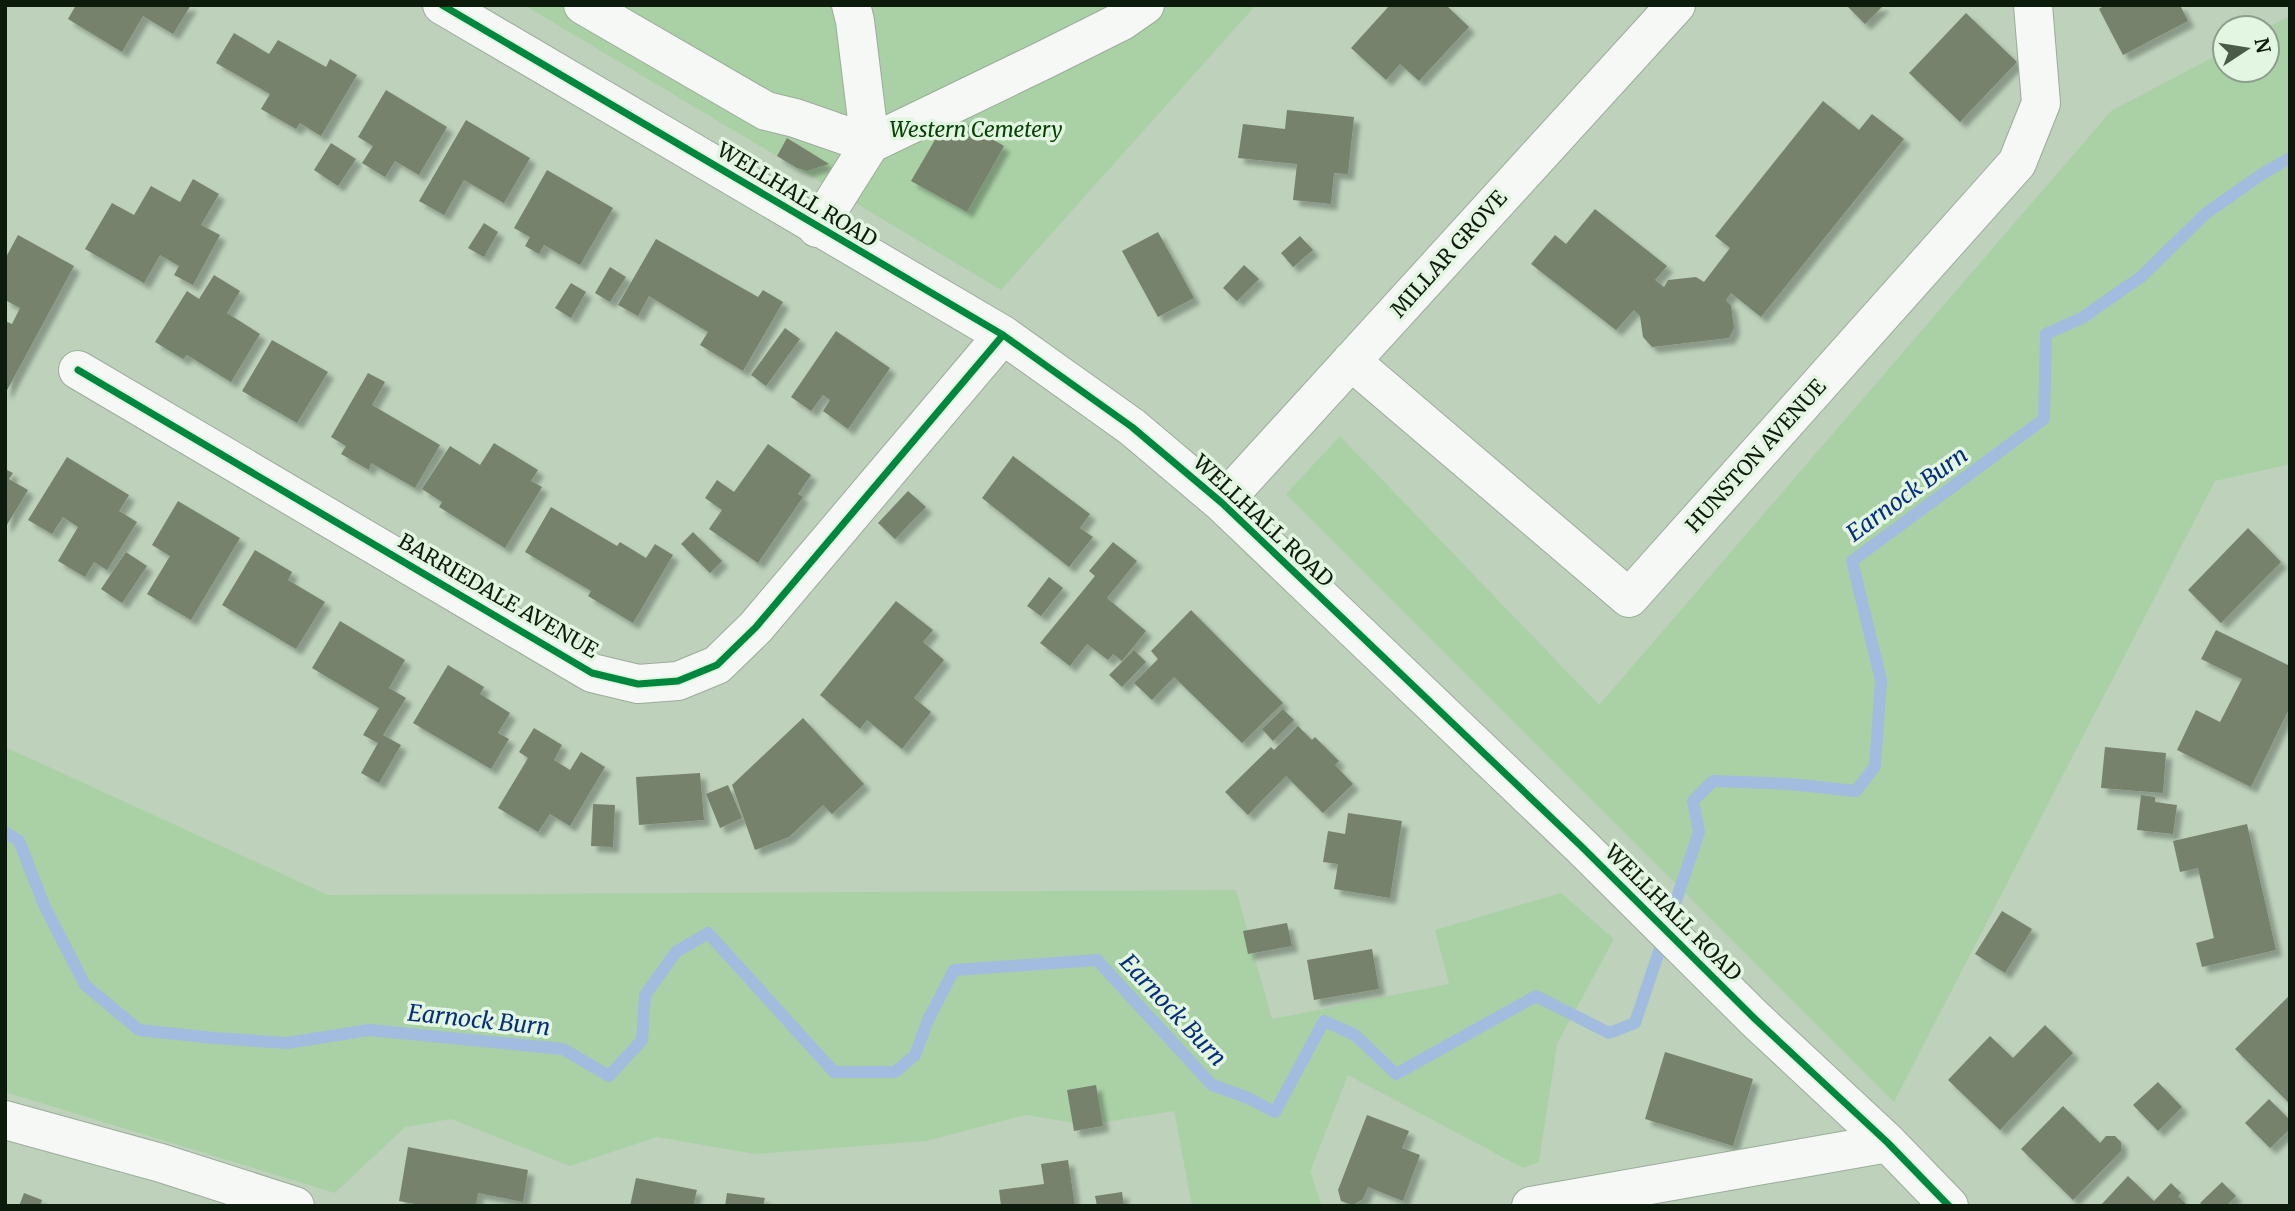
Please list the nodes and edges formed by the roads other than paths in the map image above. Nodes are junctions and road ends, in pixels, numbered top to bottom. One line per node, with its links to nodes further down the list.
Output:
1 (442, 5): 8 (street, WELLHALL ROAD)
2 (583, 5): 7 (street)
3 (851, 5): 7 (street)
4 (1145, 5): 7 (street)
5 (1676, 5): 10 (street, MILLAR GROVE)
6 (2034, 5): 10 (street, HUNSTON AVENUE)
7 (870, 144): 8 (street)
8 (817, 228): 9 (street, WELLHALL ROAD)
9 (1003, 335): 11 (street, BARRIEDALE AVENUE); 12 (street, WELLHALL ROAD)
10 (1351, 361): 12 (street, MILLAR GROVE)
11 (78, 370)
12 (1222, 503): 14 (street, WELLHALL ROAD)
13 (5, 1120): 15 (street)
14 (1888, 1143): 16 (street); 17 (street, WELLHALL ROAD)
15 (295, 1206)
16 (1531, 1206)
17 (1949, 1206)

